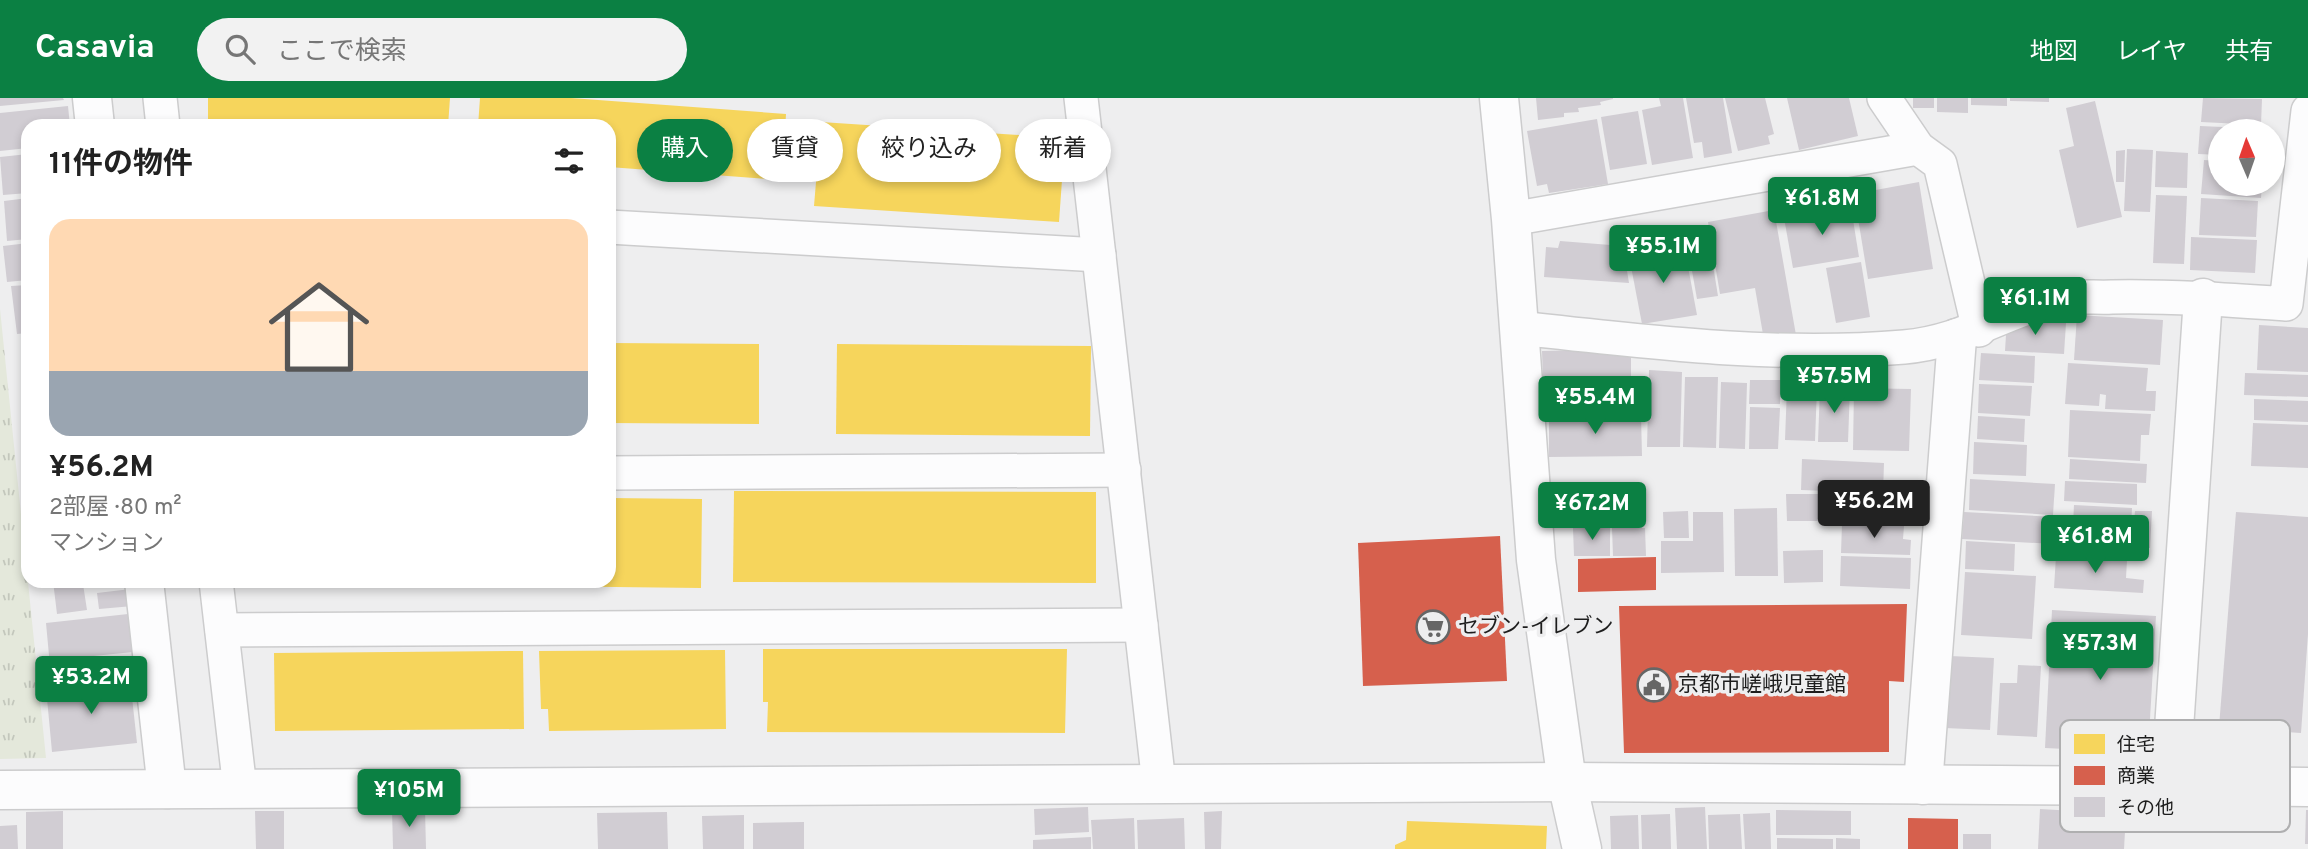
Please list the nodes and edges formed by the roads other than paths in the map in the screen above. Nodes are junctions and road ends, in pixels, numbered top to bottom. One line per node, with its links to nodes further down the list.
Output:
1 (92, 98): 7 (street)
2 (160, 98): 8 (lane)
3 (1081, 98): 13 (lane)
4 (1499, 98): 10 (street)
5 (1884, 98): 9 (lane)
6 (2308, 111): 12 (lane)
7 (94, 119)
8 (162, 119)
9 (1918, 148): 10 (lane); 16 (lane)
10 (1511, 219): 15 (street)
11 (616, 227): 13 (lane)
12 (2301, 232): 14 (lane)
13 (1099, 255): 17 (lane)
14 (2203, 298): 16 (lane); 23 (street)
15 (1519, 328): 16 (lane); 24 (street)
16 (1968, 334): 26 (street)
17 (1124, 470): 18 (lane); 21 (lane)
18 (616, 473)
19 (145, 588): 30 (street)
20 (217, 588): 22 (lane)
21 (1141, 625): 22 (lane); 25 (lane)
22 (222, 630): 31 (lane)
23 (2175, 720)
24 (1567, 782): 25 (street); 26 (street); 33 (street)
25 (1159, 784): 31 (street)
26 (1923, 785): 27 (street)
27 (2060, 787)
28 (2290, 788): 29 (street)
29 (2308, 788)
30 (167, 789): 31 (street); 32 (street)
31 (240, 789)
32 (0, 790)
33 (1582, 849)

